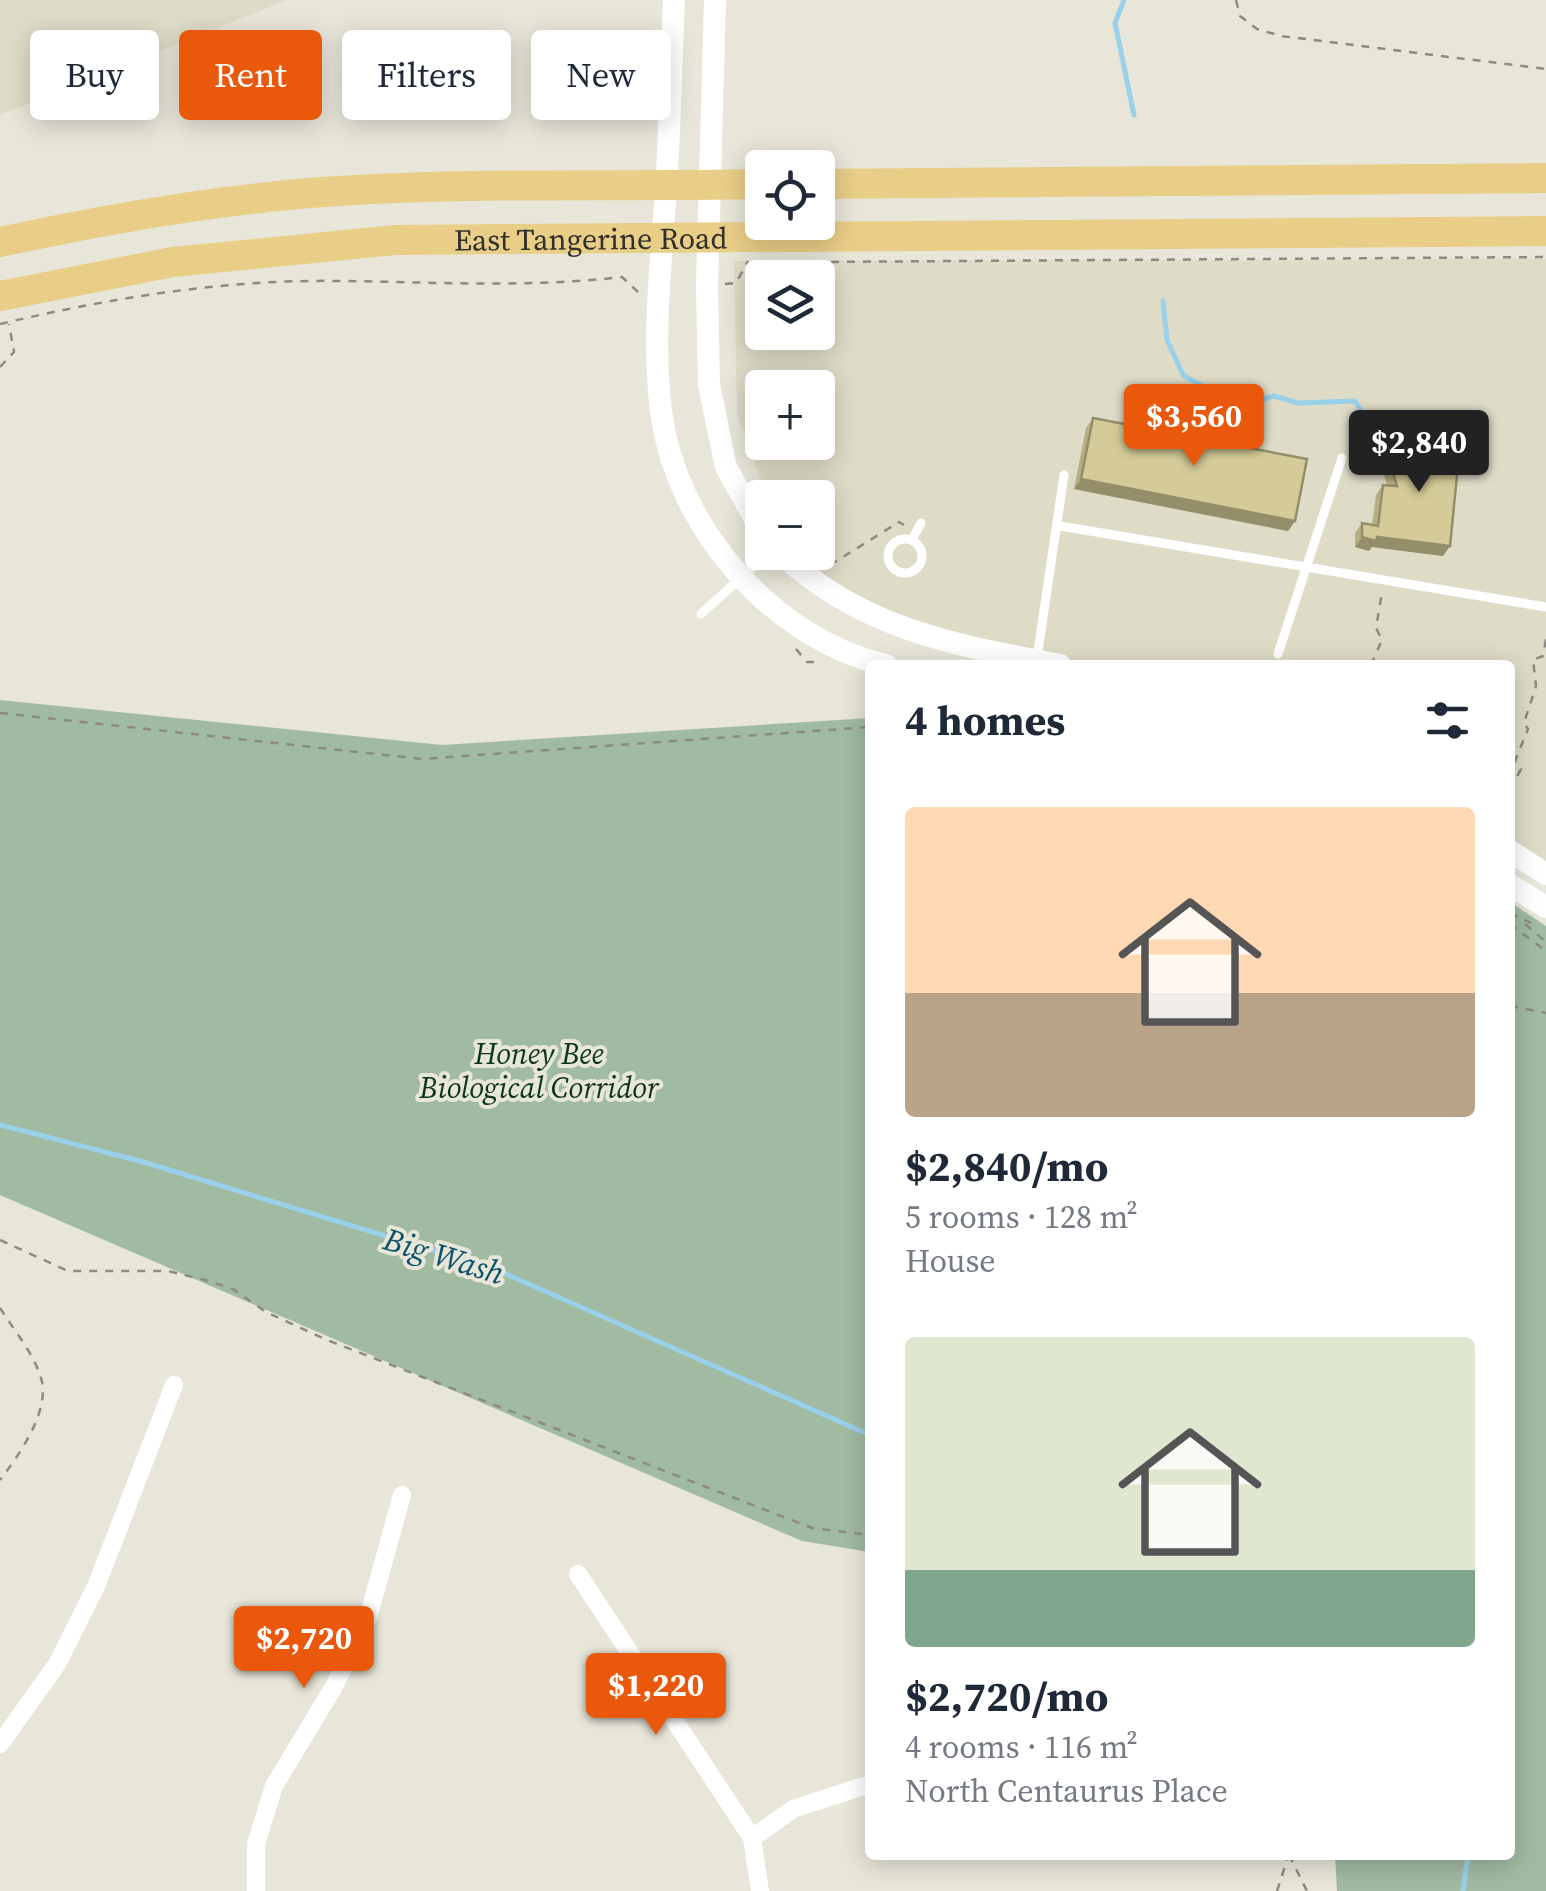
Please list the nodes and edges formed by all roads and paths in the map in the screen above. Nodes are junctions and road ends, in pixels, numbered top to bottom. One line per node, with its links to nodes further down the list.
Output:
1 (674, 0): 9 (street)
2 (714, 0): 8 (street)
3 (1236, 0): 4 (path)
4 (1546, 68)
5 (1546, 178): 7 (main road)
6 (745, 184): 8 (main road, East Tangerine Road)
7 (835, 184)
8 (708, 185): 9 (main road, East Tangerine Road); 12 (street)
9 (666, 186): 11 (street); 13 (main road, East Tangerine Road)
10 (1546, 231): 12 (main road, East Tangerine Road)
11 (662, 237): 12 (main road, East Tangerine Road); 19 (main road, East Tangerine Road); 30 (street)
12 (708, 238): 24 (street)
13 (0, 242)
14 (753, 258): 17 (path)
15 (1546, 258): 16 (path)
16 (835, 261)
17 (731, 283)
18 (642, 292): 19 (path)
19 (4, 309): 20 (path); 21 (path)
20 (0, 324)
21 (0, 367)
22 (1342, 458): 27 (lane)
23 (1064, 476): 25 (lane)
24 (745, 503)
25 (1060, 526): 27 (lane); 38 (lane)
26 (917, 532): 26 (lane); 31 (path)
27 (1306, 566): 32 (lane); 36 (lane)
28 (747, 570): 30 (lane)
29 (798, 570): 31 (street)
30 (741, 575): 34 (lane); 37 (street)
31 (807, 578): 38 (street)
32 (1384, 579): 33 (lane); 39 (path)
33 (1546, 606)
34 (701, 614)
35 (1546, 640): 43 (path)
36 (1278, 654)
37 (871, 660)
38 (1036, 660)
39 (1372, 660)
40 (0, 712): 41 (path)
41 (865, 727)
42 (1515, 762): 44 (path)
43 (1515, 762)
44 (1515, 784)
45 (1515, 854): 46 (street)
46 (1546, 874)
47 (1515, 890): 48 (street)
48 (1542, 915): 50 (path)
49 (1515, 916): 50 (path)
50 (1520, 919): 52 (path)
51 (1515, 928): 53 (path)
52 (1546, 942)
53 (1546, 952)
54 (1515, 1007): 55 (path)
55 (1546, 1012)
56 (0, 1240): 61 (path)
57 (0, 1308): 59 (path)
58 (174, 1385): 63 (street)
59 (0, 1480)
60 (402, 1495): 68 (street)
61 (865, 1534)
62 (578, 1574): 65 (street)
63 (0, 1744)
64 (865, 1786): 65 (street)
65 (752, 1838): 69 (street)
66 (1287, 1860): 70 (path)
67 (1292, 1860): 71 (path)
68 (256, 1891)
69 (760, 1891)
70 (1277, 1891)
71 (1307, 1891)

